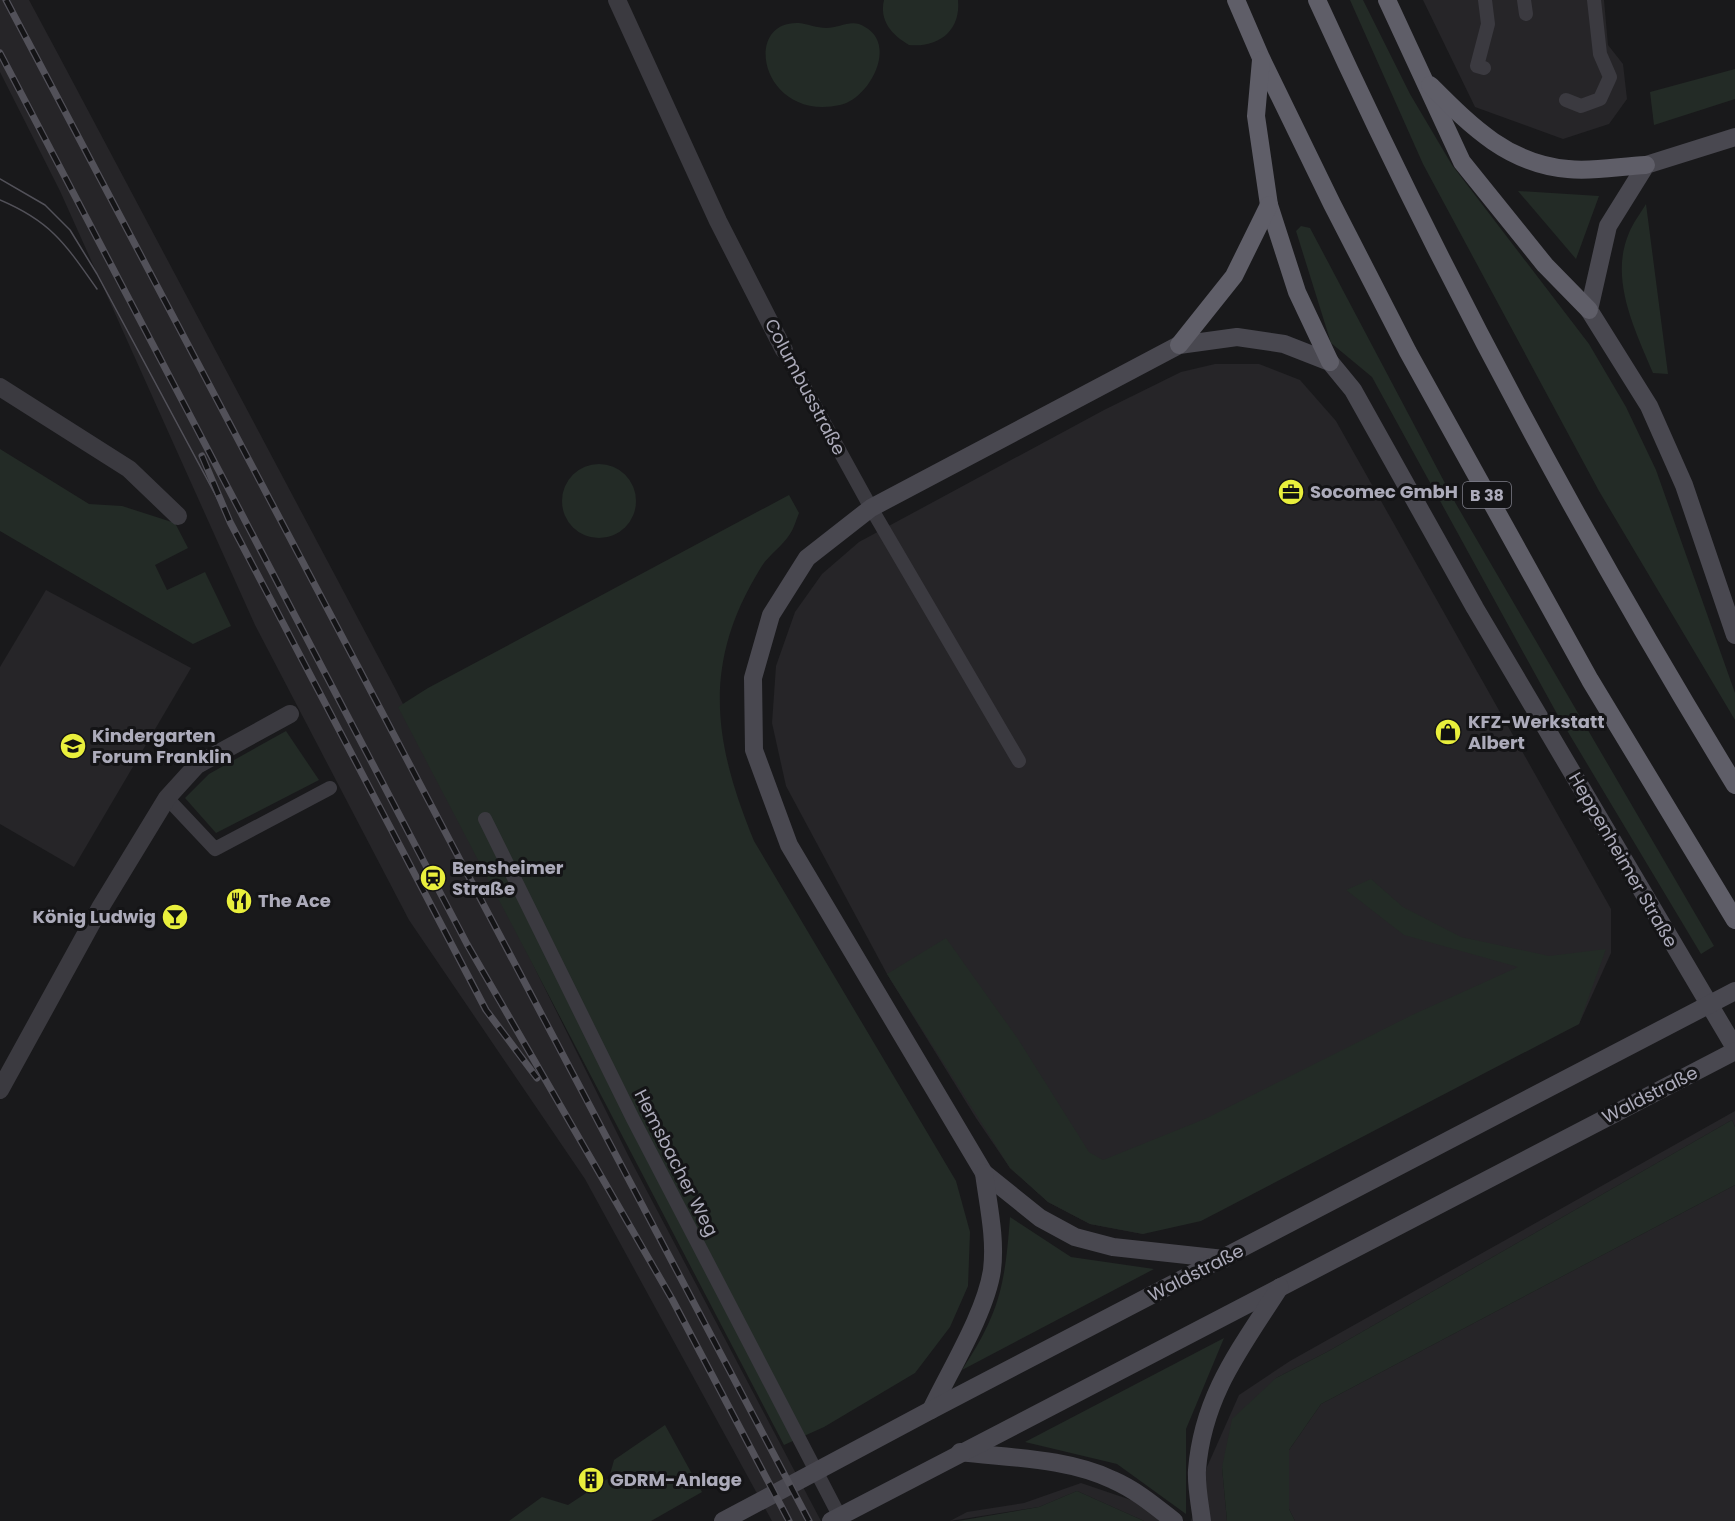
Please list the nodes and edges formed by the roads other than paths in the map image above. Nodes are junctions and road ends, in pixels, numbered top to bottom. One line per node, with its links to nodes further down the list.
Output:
1 (617, 0): 16 (street, Columbusstraße)
2 (1236, 0): 7 (highway, B 38)
3 (1317, 0): 24 (highway)
4 (1387, 0): 9 (highway)
5 (1485, 0): 8 (lane)
6 (1594, 0): 10 (lane)
7 (1261, 58): 13 (highway); 28 (highway, B 38)
8 (1484, 68)
9 (1421, 75): 12 (highway); 14 (highway)
10 (1566, 100)
11 (1735, 136): 12 (main road)
12 (1646, 165): 14 (main road)
13 (1269, 205): 15 (highway); 17 (highway)
14 (1589, 310): 21 (main road)
15 (1179, 345): 17 (main road); 19 (main road)
16 (784, 350): 19 (lane, Columbusstraße)
17 (1330, 362): 30 (main road, Heppenheimer Straße)
18 (0, 387): 20 (street)
19 (871, 508): 23 (lane, Columbusstraße); 32 (main road)
20 (178, 516)
21 (1735, 635)
22 (290, 714): 26 (street)
23 (1019, 761)
24 (1735, 785)
25 (330, 788): 26 (lane)
26 (166, 798): 31 (street)
27 (484, 819): 39 (lane, Hemsbacher Weg)
28 (1735, 920)
29 (1735, 991): 33 (main road, Waldstraße)
30 (1735, 1050): 34 (main road, Waldstraße)
31 (0, 1090)
32 (984, 1173): 33 (main road); 35 (main road)
33 (1224, 1259): 35 (main road, Waldstraße)
34 (1281, 1285): 36 (main road, Waldstraße); 41 (main road)
35 (931, 1410): 37 (main road, Waldstraße)
36 (960, 1452): 38 (main road, Waldstraße); 40 (main road)
37 (723, 1521)
38 (831, 1521)
39 (842, 1521)
40 (1174, 1521)
41 (1202, 1521)

